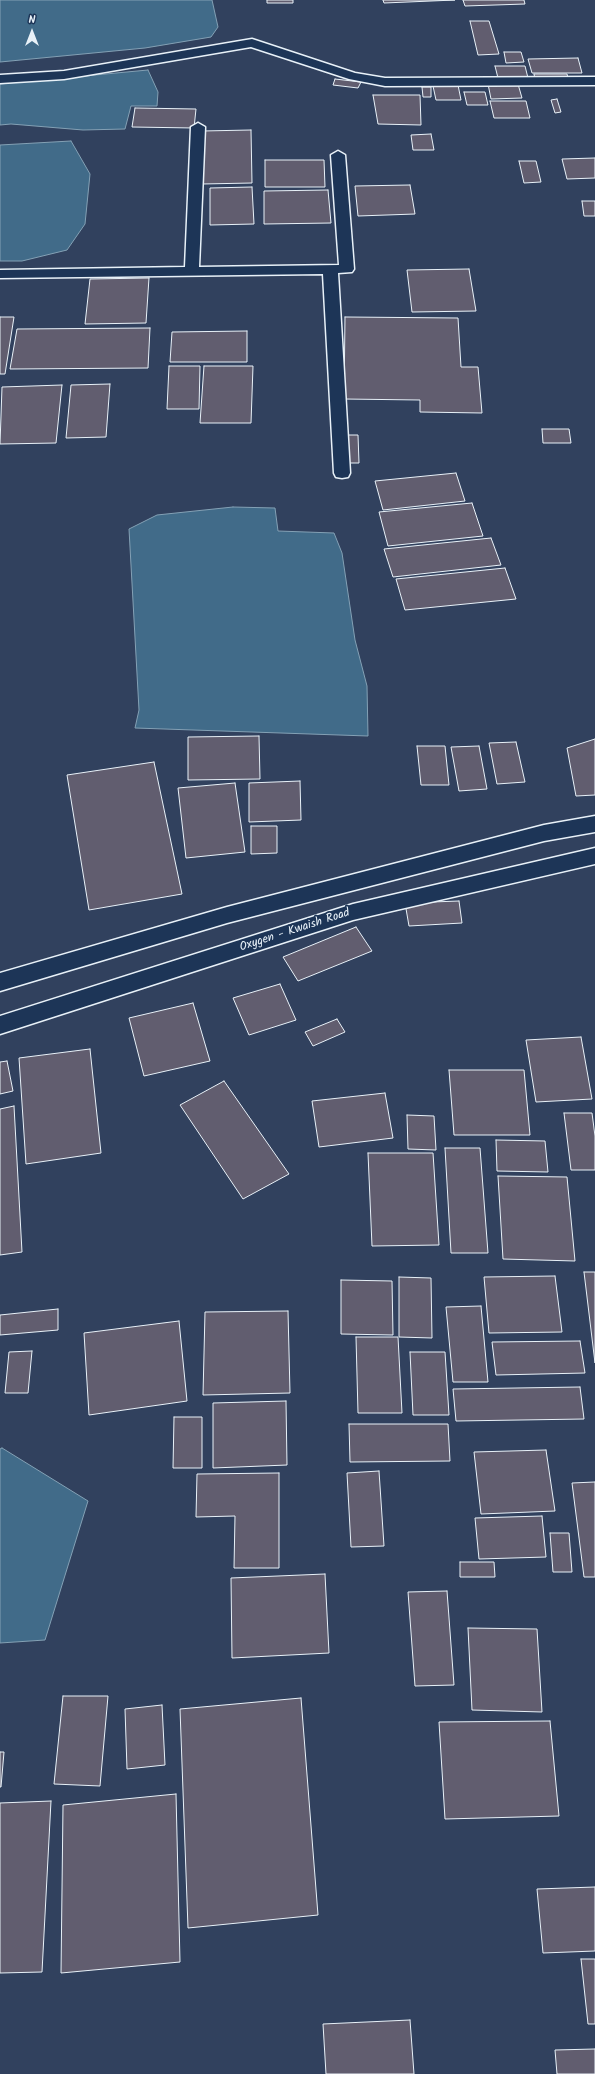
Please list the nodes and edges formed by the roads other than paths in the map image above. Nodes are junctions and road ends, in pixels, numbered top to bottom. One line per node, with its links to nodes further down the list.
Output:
1 (0, 79): 2 (street)
2 (595, 80)
3 (198, 126): 6 (street)
4 (338, 155): 5 (street)
5 (330, 269): 6 (street); 8 (street)
6 (192, 272): 7 (street)
7 (0, 274)
8 (342, 473)
9 (595, 824): 11 (street)
10 (595, 856): 12 (street, Oxygen - Kwaish Road)
11 (0, 982)
12 (0, 1025)

